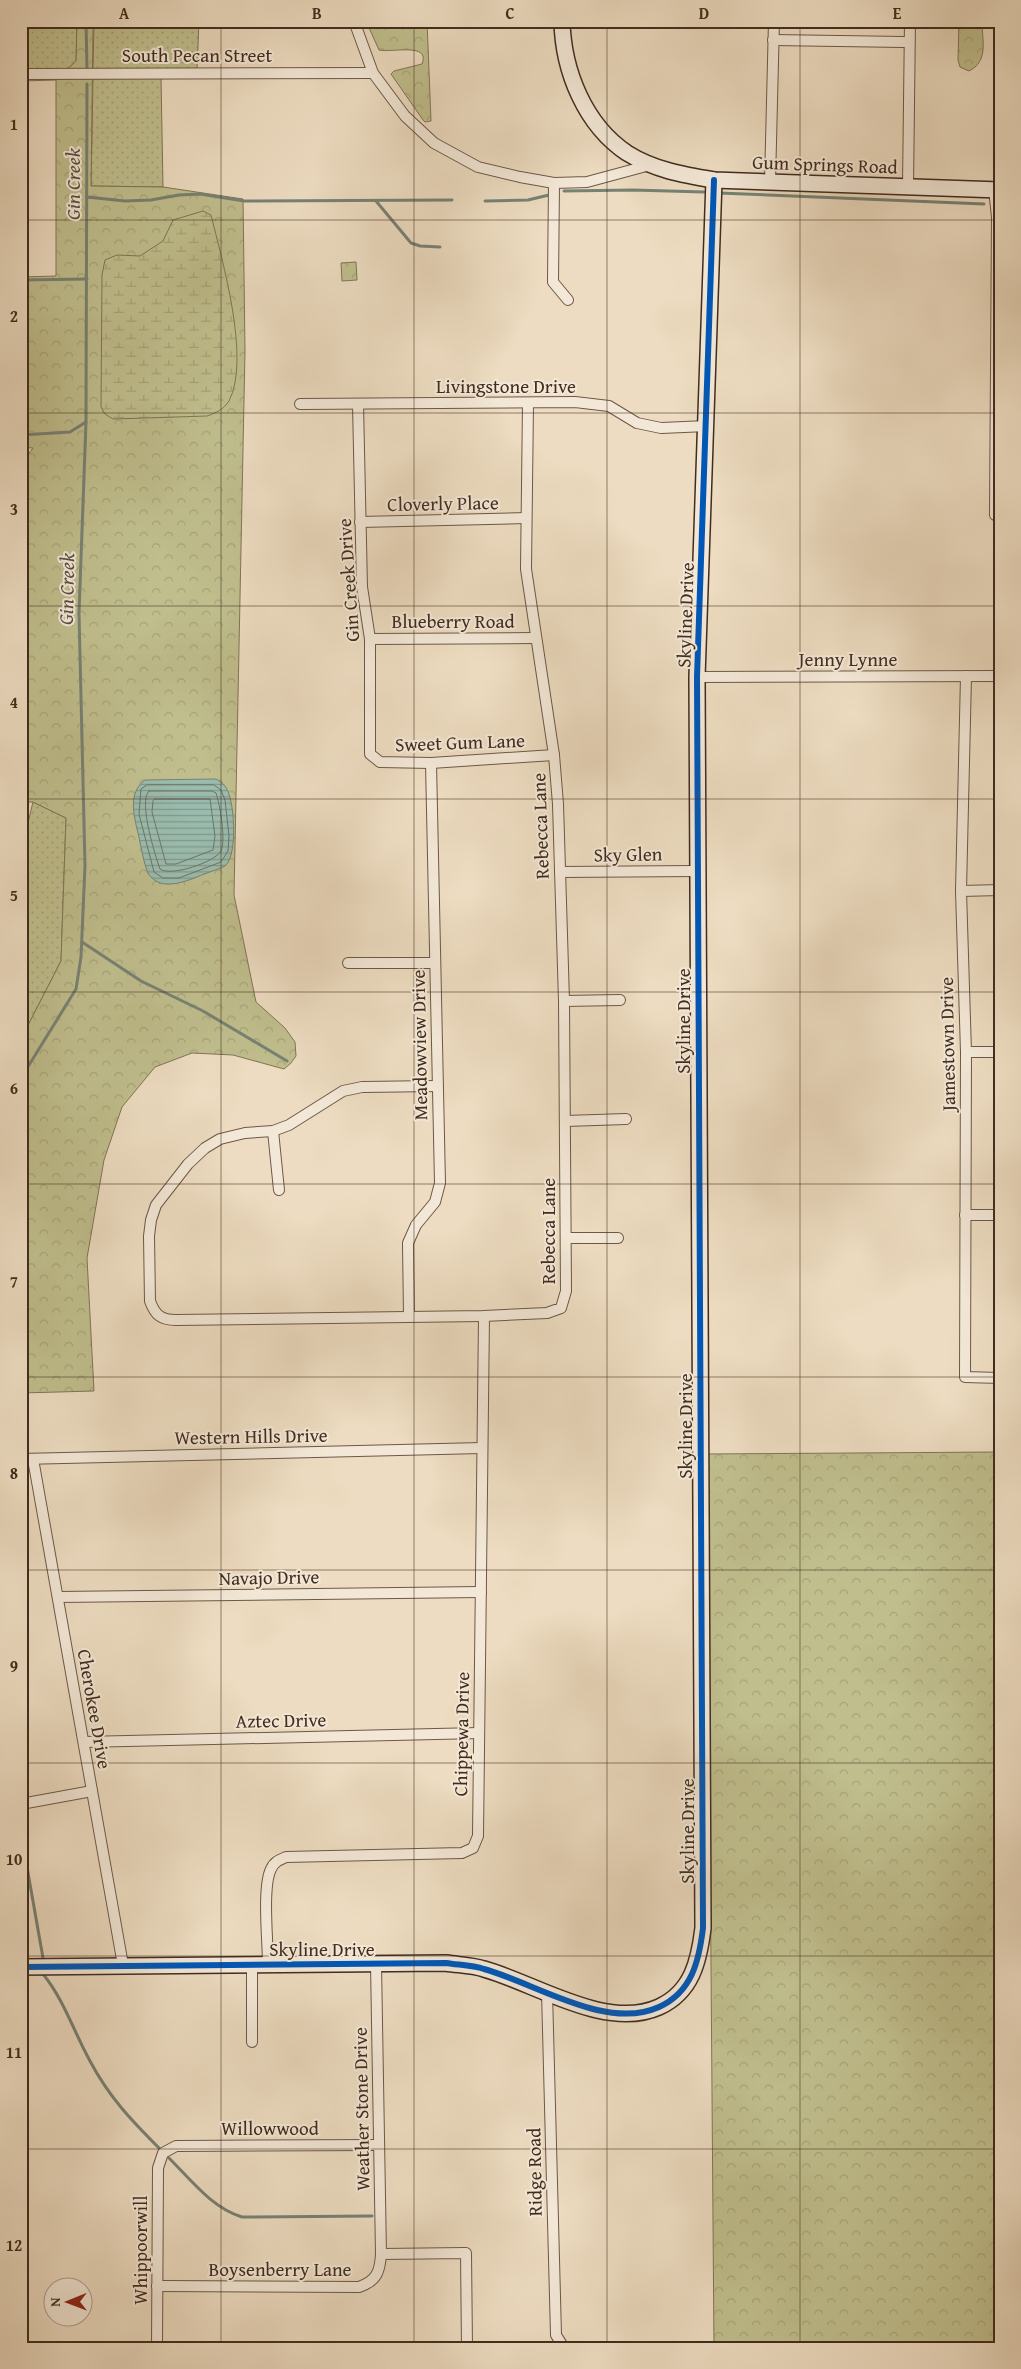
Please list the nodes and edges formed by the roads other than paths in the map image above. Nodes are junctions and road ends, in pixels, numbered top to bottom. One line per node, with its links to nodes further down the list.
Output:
1 (354, 21): 7 (street)
2 (562, 21): 9 (street, Gum Springs Road)
3 (774, 21): 5 (street)
4 (910, 21): 13 (street)
5 (773, 40): 6 (street); 11 (street)
6 (904, 42)
7 (374, 73): 8 (street, South Pecan Street); 12 (street)
8 (21, 74)
9 (651, 165): 10 (street, Gum Springs Road); 12 (street)
10 (714, 180): 11 (street, Gum Springs Road); 20 (street, Skyline Drive)
11 (770, 182): 13 (street, Gum Springs Road)
12 (554, 183): 16 (street)
13 (908, 186): 14 (street, Gum Springs Road)
14 (997, 190): 15 (street)
15 (998, 217): 21 (street)
16 (568, 300)
17 (300, 404): 18 (street, Livingstone Drive)
18 (358, 404): 19 (street, Livingstone Drive); 23 (street, Gin Creek Drive)
19 (528, 404): 20 (street, Livingstone Drive); 22 (street, Rebecca Lane)
20 (707, 426): 28 (street, Skyline Drive)
21 (995, 515)
22 (526, 518): 23 (street, Cloverly Place); 24 (street, Rebecca Lane)
23 (360, 522): 25 (street, Gin Creek Drive)
24 (536, 638): 25 (street, Blueberry Road); 30 (street, Rebecca Lane)
25 (370, 639): 29 (street, Gin Creek Drive)
26 (966, 676): 27 (street, Jenny Lynne); 28 (street, Jenny Lynne); 35 (street, Jamestown Drive)
27 (1000, 676)
28 (697, 677): 32 (street, Skyline Drive)
29 (370, 754): 31 (street, Sweet Gum Lane)
30 (554, 755): 31 (street, Sweet Gum Lane); 33 (street, Rebecca Lane)
31 (431, 763): 37 (street, Meadowview Drive)
32 (697, 871): 33 (street, Sky Glen); 68 (street, Skyline Drive)
33 (560, 872): 39 (street, Rebecca Lane)
34 (1000, 890): 35 (street)
35 (961, 891): 40 (street, Jamestown Drive)
36 (348, 963): 37 (street)
37 (435, 963): 42 (street, Meadowview Drive)
38 (620, 1000): 39 (street)
39 (564, 1001): 44 (street, Rebecca Lane)
40 (966, 1052): 41 (street); 47 (street, Jamestown Drive)
41 (1000, 1052)
42 (437, 1086): 45 (street, Rebecca Lane); 51 (street, Meadowview Drive)
43 (626, 1119): 44 (street)
44 (565, 1121): 49 (street, Rebecca Lane)
45 (273, 1131): 46 (street); 51 (street, Rebecca Lane)
46 (279, 1190)
47 (966, 1215): 48 (street); 53 (street, Jamestown Drive)
48 (1000, 1215)
49 (566, 1238): 50 (street); 52 (street, Rebecca Lane)
50 (618, 1238)
51 (409, 1316): 52 (street, Rebecca Lane)
52 (484, 1316): 54 (street, Chippewa Drive)
53 (1000, 1378)
54 (482, 1448): 56 (street, Western Hills Drive); 57 (street, Chippewa Drive)
55 (21, 1459): 56 (street, Western Hills Drive)
56 (33, 1459): 58 (street, Cherokee Drive)
57 (480, 1592): 58 (street, Navajo Drive); 59 (street, Chippewa Drive)
58 (58, 1597): 60 (street, Cherokee Drive)
59 (479, 1733): 60 (street, Aztec Drive); 64 (street, Chippewa Drive)
60 (84, 1742): 61 (street, Cherokee Drive)
61 (92, 1791): 62 (street); 66 (street, Cherokee Drive)
62 (21, 1804)
63 (252, 1964): 64 (street, Skyline Drive); 66 (street, Skyline Drive); 69 (street)
64 (268, 1964): 65 (street, Skyline Drive)
65 (376, 1964): 68 (street, Skyline Drive); 70 (street, Weather Stone Drive)
66 (123, 1965): 67 (street, Skyline Drive)
67 (21, 1966)
68 (547, 1992): 76 (street, Ridge Road)
69 (252, 2042)
70 (378, 2145): 71 (street, Willowwood); 72 (street, Weather Stone Drive)
71 (163, 2153): 73 (street, Whippoorwill)
72 (381, 2254): 73 (street, Boysenberry Lane); 75 (street)
73 (157, 2286): 74 (street, Whippoorwill)
74 (157, 2348)
75 (467, 2348)
76 (564, 2348)

